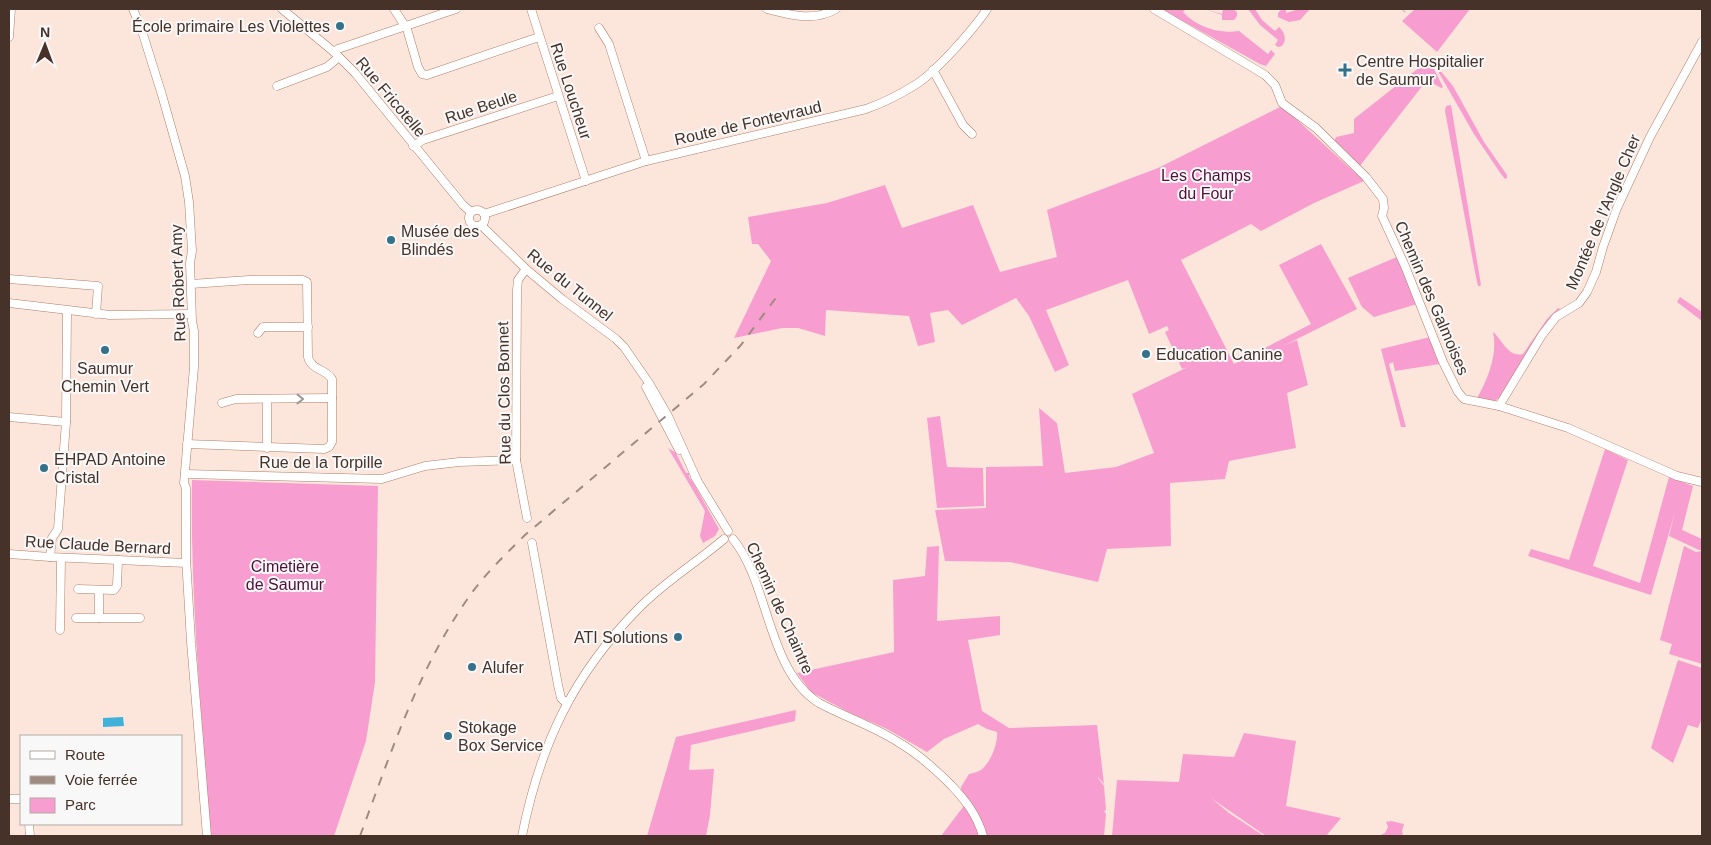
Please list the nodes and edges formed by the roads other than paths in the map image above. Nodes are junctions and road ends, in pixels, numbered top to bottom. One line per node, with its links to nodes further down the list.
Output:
1 (11, 9): 13 (street)
2 (133, 9): 29 (street, Rue Robert Amy)
3 (282, 9): 16 (street, Rue Fricotelle)
4 (394, 9): 11 (street)
5 (456, 9): 11 (street)
6 (531, 9): 14 (street, Rue Loucheur)
7 (767, 9): 8 (street)
8 (836, 9)
9 (987, 9): 17 (street, Route de Fontevraud)
10 (1154, 9): 39 (street, Chemin des Galmoises)
11 (405, 26): 14 (street); 16 (street)
12 (599, 28): 22 (street)
13 (9, 37)
14 (539, 37): 19 (street, Rue Loucheur)
15 (1702, 42): 39 (street, Montée de l'Angle Cher)
16 (336, 54): 18 (street); 21 (street, Rue Fricotelle)
17 (933, 70): 20 (street); 22 (street, Route de Fontevraud)
18 (277, 86)
19 (558, 96): 21 (street, Rue Beule); 23 (street, Rue Loucheur)
20 (972, 134)
21 (413, 146): 24 (street, Rue Fricotelle)
22 (646, 161): 23 (street, Route de Fontevraud)
23 (586, 181): 25 (street, Route de Fontevraud)
24 (471, 212): 25 (street); 26 (street)
25 (484, 214): 26 (street)
26 (481, 225): 27 (street, Rue du Tunnel)
27 (526, 269): 44 (street, Rue du Clos Bonnet); 48 (street, Rue du Tunnel)
28 (9, 279): 32 (street)
29 (191, 284): 33 (street, Rue Robert Amy); 34 (street)
30 (9, 303): 31 (street)
31 (67, 311): 32 (street); 41 (street)
32 (96, 314): 33 (street)
33 (192, 314): 42 (street, Rue Robert Amy)
34 (308, 327): 35 (street); 37 (street)
35 (258, 333)
36 (267, 398): 37 (street, one-way to 37); 38 (street); 43 (street)
37 (332, 398): 43 (street)
38 (222, 403)
39 (1499, 406): 46 (street)
40 (9, 417): 41 (street)
41 (66, 422): 51 (street)
42 (187, 444): 43 (street); 45 (street, Rue Robert Amy)
43 (267, 448)
44 (516, 460): 45 (street, Rue de la Torpille); 47 (street, Rue du Clos Bonnet)
45 (185, 474): 54 (street, Rue Robert Amy)
46 (1702, 482)
47 (527, 518)
48 (728, 536): 61 (street); 64 (street, Chemin de Chaintre)
49 (532, 543): 61 (street)
50 (9, 554): 51 (street, Rue Claude Bernard)
51 (50, 558): 52 (street, Rue Claude Bernard)
52 (61, 558): 53 (street, Rue Claude Bernard); 60 (street)
53 (118, 560): 54 (street, Rue Claude Bernard); 56 (street)
54 (186, 563): 62 (street, Rue Robert Amy)
55 (78, 589): 56 (street)
56 (99, 590): 58 (street)
57 (76, 618): 58 (street)
58 (99, 618): 59 (street)
59 (140, 618)
60 (60, 630)
61 (566, 703): 63 (street)
62 (207, 836)
63 (522, 836)
64 (983, 836)

